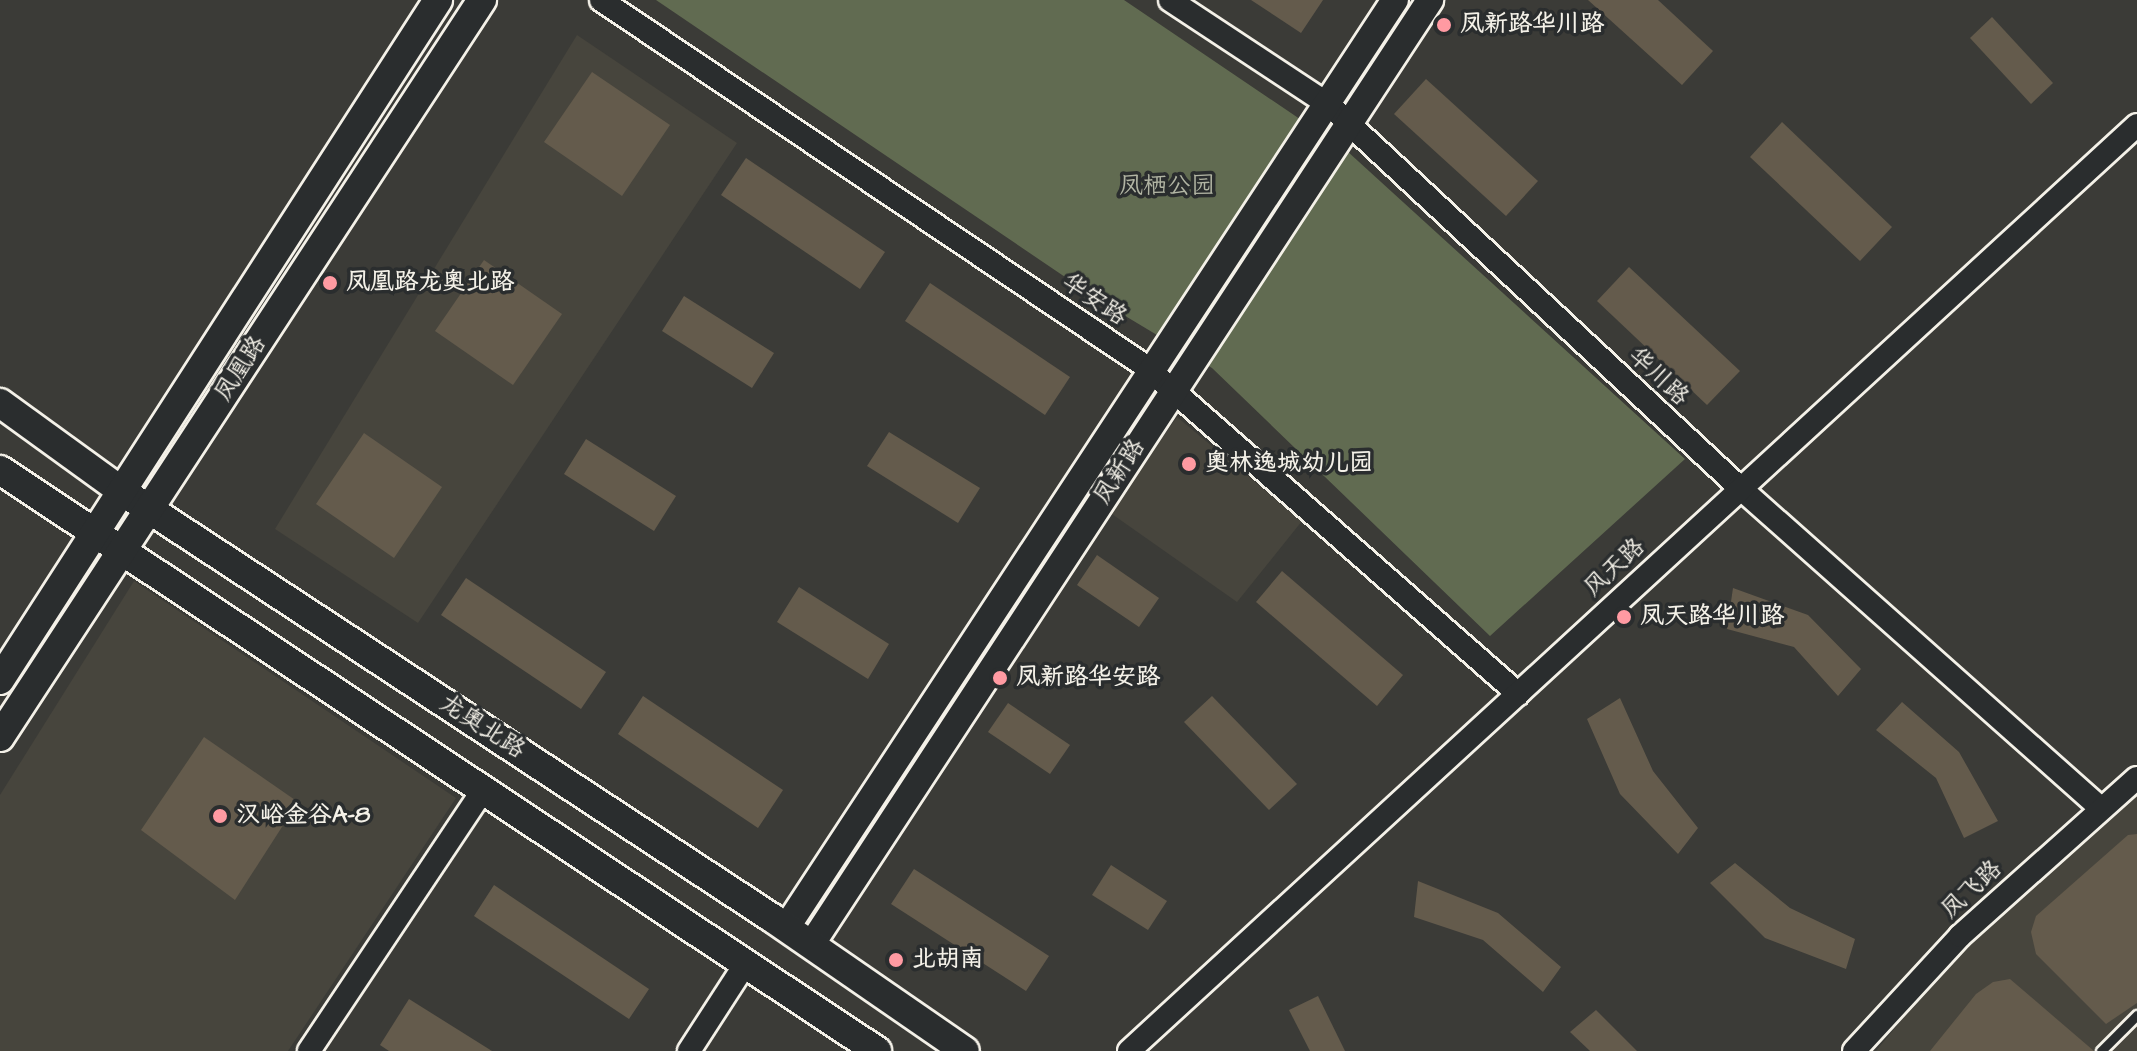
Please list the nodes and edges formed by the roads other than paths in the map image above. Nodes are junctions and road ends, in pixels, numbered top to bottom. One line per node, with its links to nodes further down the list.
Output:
1 (438, 0): 15 (main road, 凤凰路)
2 (482, 0): 16 (main road, 凤凰路)
3 (601, 0): 10 (street, 华安路)
4 (1170, 0): 7 (street, 华川路)
5 (1395, 0): 7 (main road)
6 (1430, 0): 8 (main road, 凤新路)
7 (1327, 103): 8 (street, 华川路); 10 (main road)
8 (1349, 123): 11 (main road, 凤新路); 14 (street, 华川路)
9 (2137, 125): 14 (street, 风天路)
10 (1151, 371): 11 (street, 华安路); 25 (main road)
11 (1174, 391): 20 (street, 华安路); 26 (main road, 凤新路)
12 (0, 403): 15 (main road, 龙奥北路)
13 (0, 470): 17 (main road)
14 (1739, 487): 20 (street, 风天路); 24 (street, 华川路)
15 (120, 490): 16 (main road, 龙奥北路); 17 (main road, 凤凰路)
16 (150, 509): 18 (main road, 凤凰路); 25 (main road, 龙奥北路)
17 (94, 536): 18 (main road); 19 (main road, 凤凰路)
18 (121, 552): 21 (main road, 凤凰路); 23 (main road)
19 (0, 680)
20 (1519, 694): 33 (street, 风天路)
21 (0, 737)
22 (2137, 778): 24 (street, 凤飞路)
23 (483, 790): 27 (main road); 29 (street)
24 (2100, 808): 34 (street, 凤飞路)
25 (786, 928): 26 (main road, 龙奥北路)
26 (811, 945): 32 (main road, 龙奥北路)
27 (746, 963): 30 (street); 31 (main road)
28 (2137, 1015): 35 (lane)
29 (309, 1051)
30 (689, 1051)
31 (877, 1051)
32 (965, 1051)
33 (1129, 1051)
34 (1854, 1051)
35 (2101, 1051)

